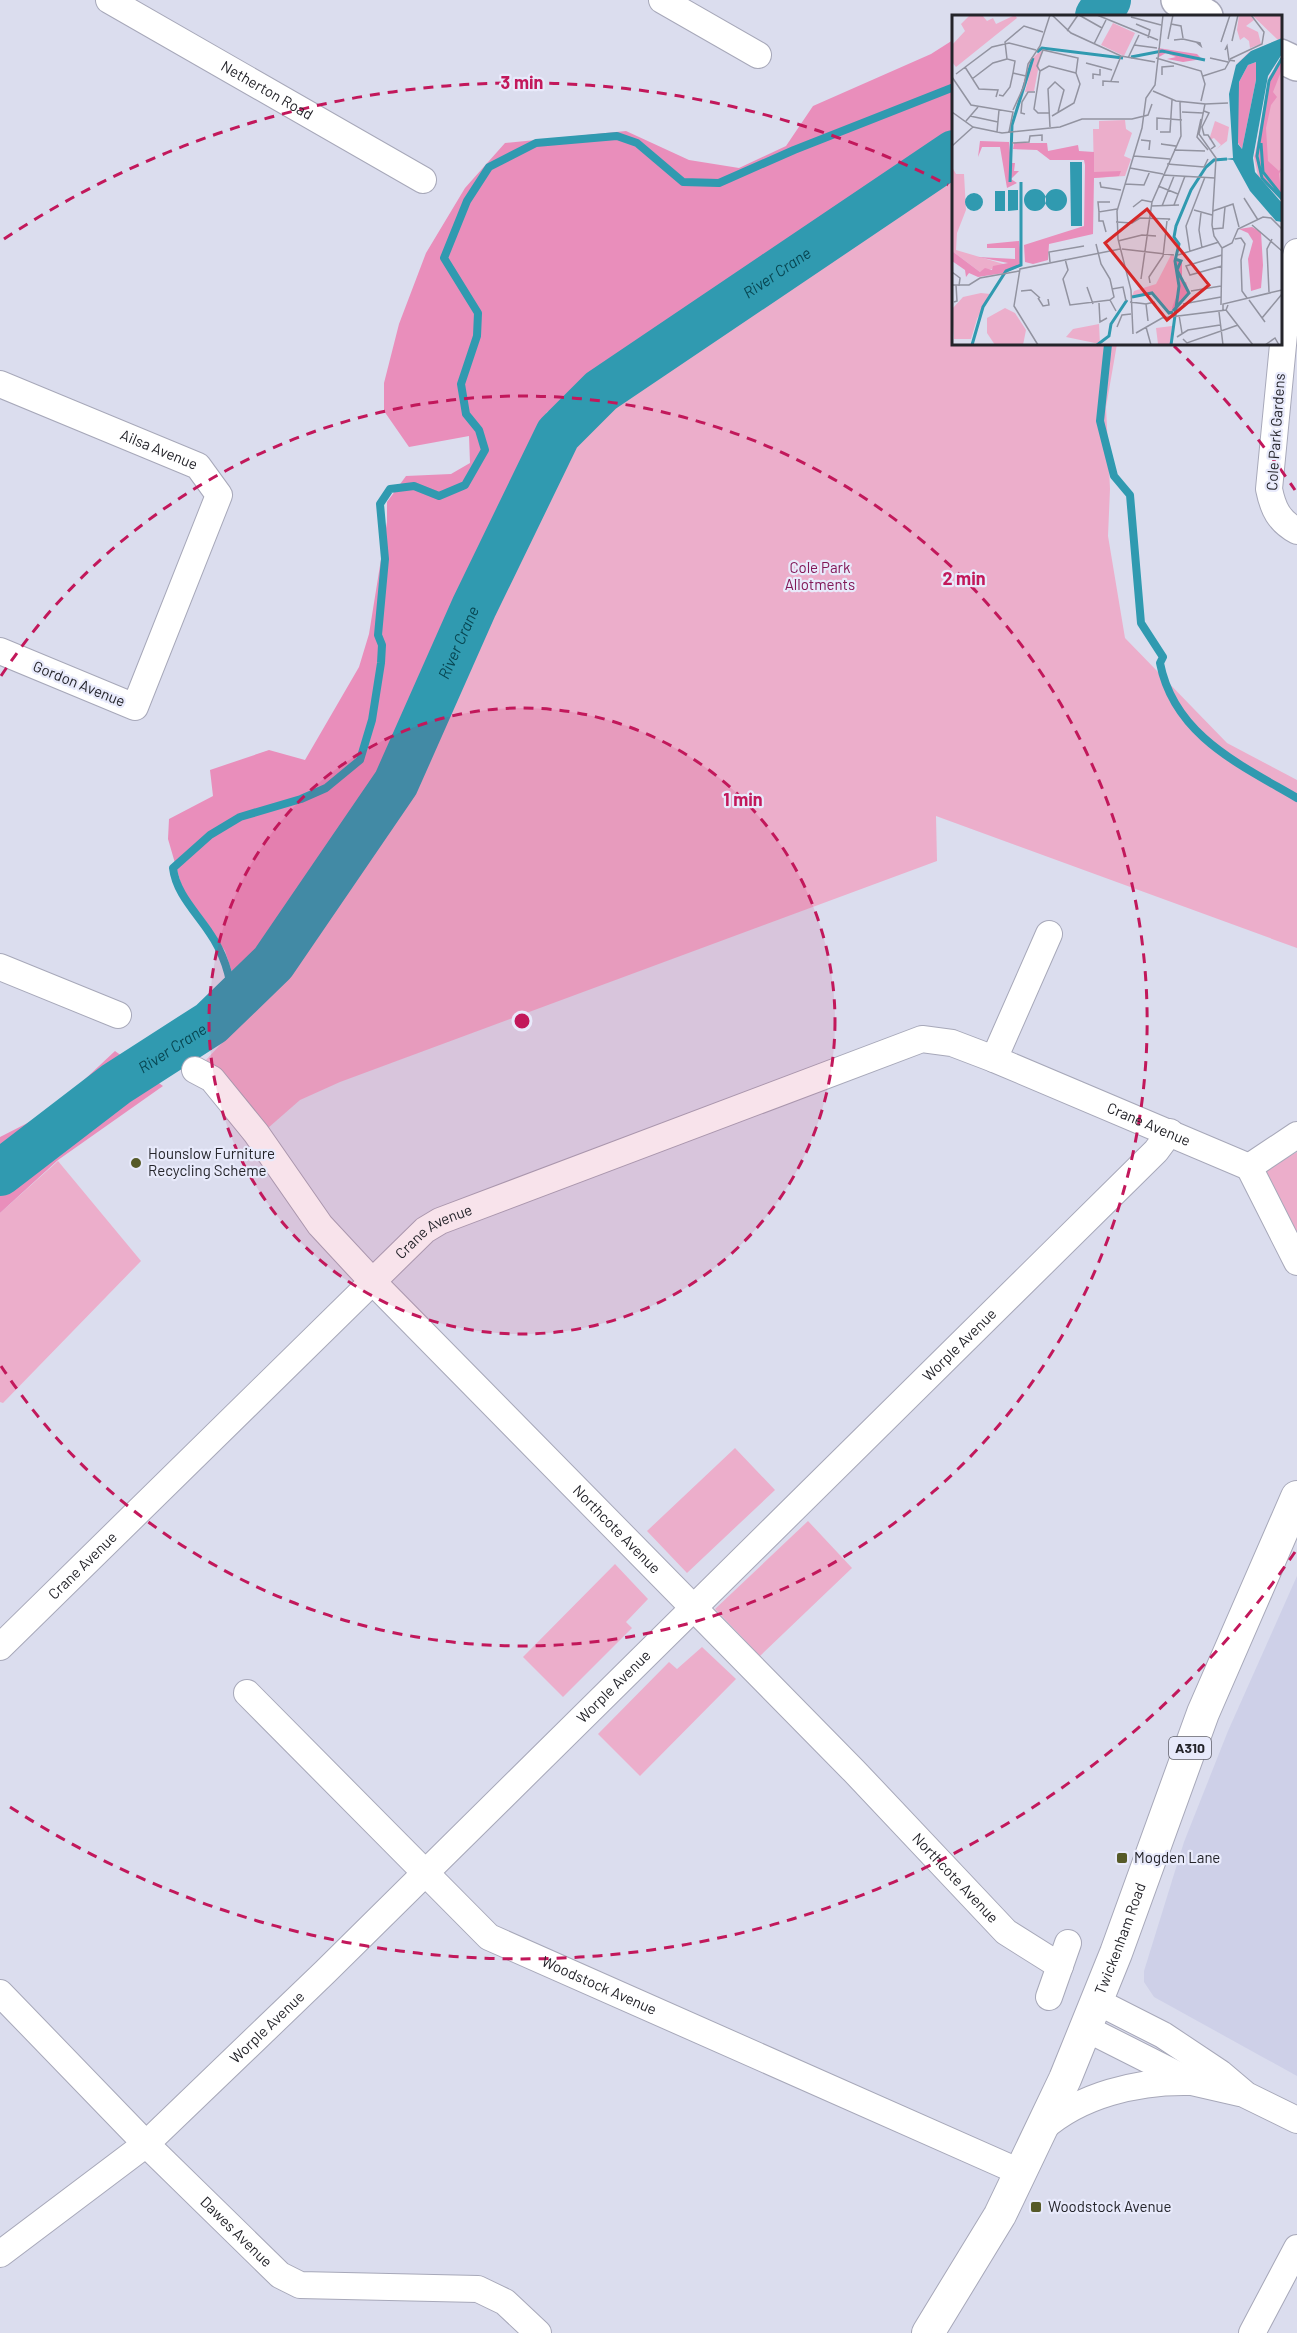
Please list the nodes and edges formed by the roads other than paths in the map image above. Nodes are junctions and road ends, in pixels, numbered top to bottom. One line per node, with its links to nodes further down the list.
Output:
1 (109, 0): 8 (street, Netherton Road)
2 (662, 0): 5 (street)
3 (1178, 0): 4 (highway)
4 (1204, 15)
5 (758, 55)
6 (1282, 56): 7 (highway)
7 (1297, 64)
8 (423, 180)
9 (1297, 252): 11 (street, Cole Park Gardens)
10 (0, 384): 12 (street, Ailsa Avenue)
11 (1297, 531)
12 (185, 584): 13 (street, Gordon Avenue)
13 (0, 651)
14 (1049, 934): 17 (street)
15 (0, 967): 16 (street)
16 (118, 1014)
17 (994, 1059): 19 (street, Crane Avenue); 23 (street, Crane Avenue)
18 (195, 1070): 23 (street, Northcote Avenue)
19 (1170, 1132): 21 (street, Crane Avenue); 25 (street, Worple Avenue)
20 (1297, 1135): 21 (street)
21 (1249, 1167): 22 (street)
22 (1297, 1262)
23 (372, 1281): 25 (street, Northcote Avenue); 26 (street, Crane Avenue)
24 (1297, 1497): 31 (main road, Twickenham Road / A310)
25 (692, 1609): 28 (street, Worple Avenue); 30 (street, Northcote Avenue)
26 (0, 1647)
27 (247, 1693): 28 (street, Woodstock Avenue)
28 (424, 1874): 36 (street, Worple Avenue); 37 (street, Woodstock Avenue)
29 (0, 1992): 36 (street, Dawes Avenue)
30 (1049, 1997)
31 (1092, 2015): 32 (street); 33 (street); 35 (main road, Twickenham Road / A310)
32 (1192, 2082): 33 (street); 35 (street)
33 (1246, 2095): 34 (street)
34 (1297, 2120)
35 (1042, 2129): 37 (main road, Twickenham Road / A310)
36 (146, 2144): 39 (street, Worple Avenue); 40 (street, Dawes Avenue)
37 (1022, 2174): 41 (main road, Twickenham Road / A310)
38 (1297, 2248): 42 (street)
39 (0, 2254)
40 (538, 2333)
41 (928, 2333)
42 (1252, 2333)

